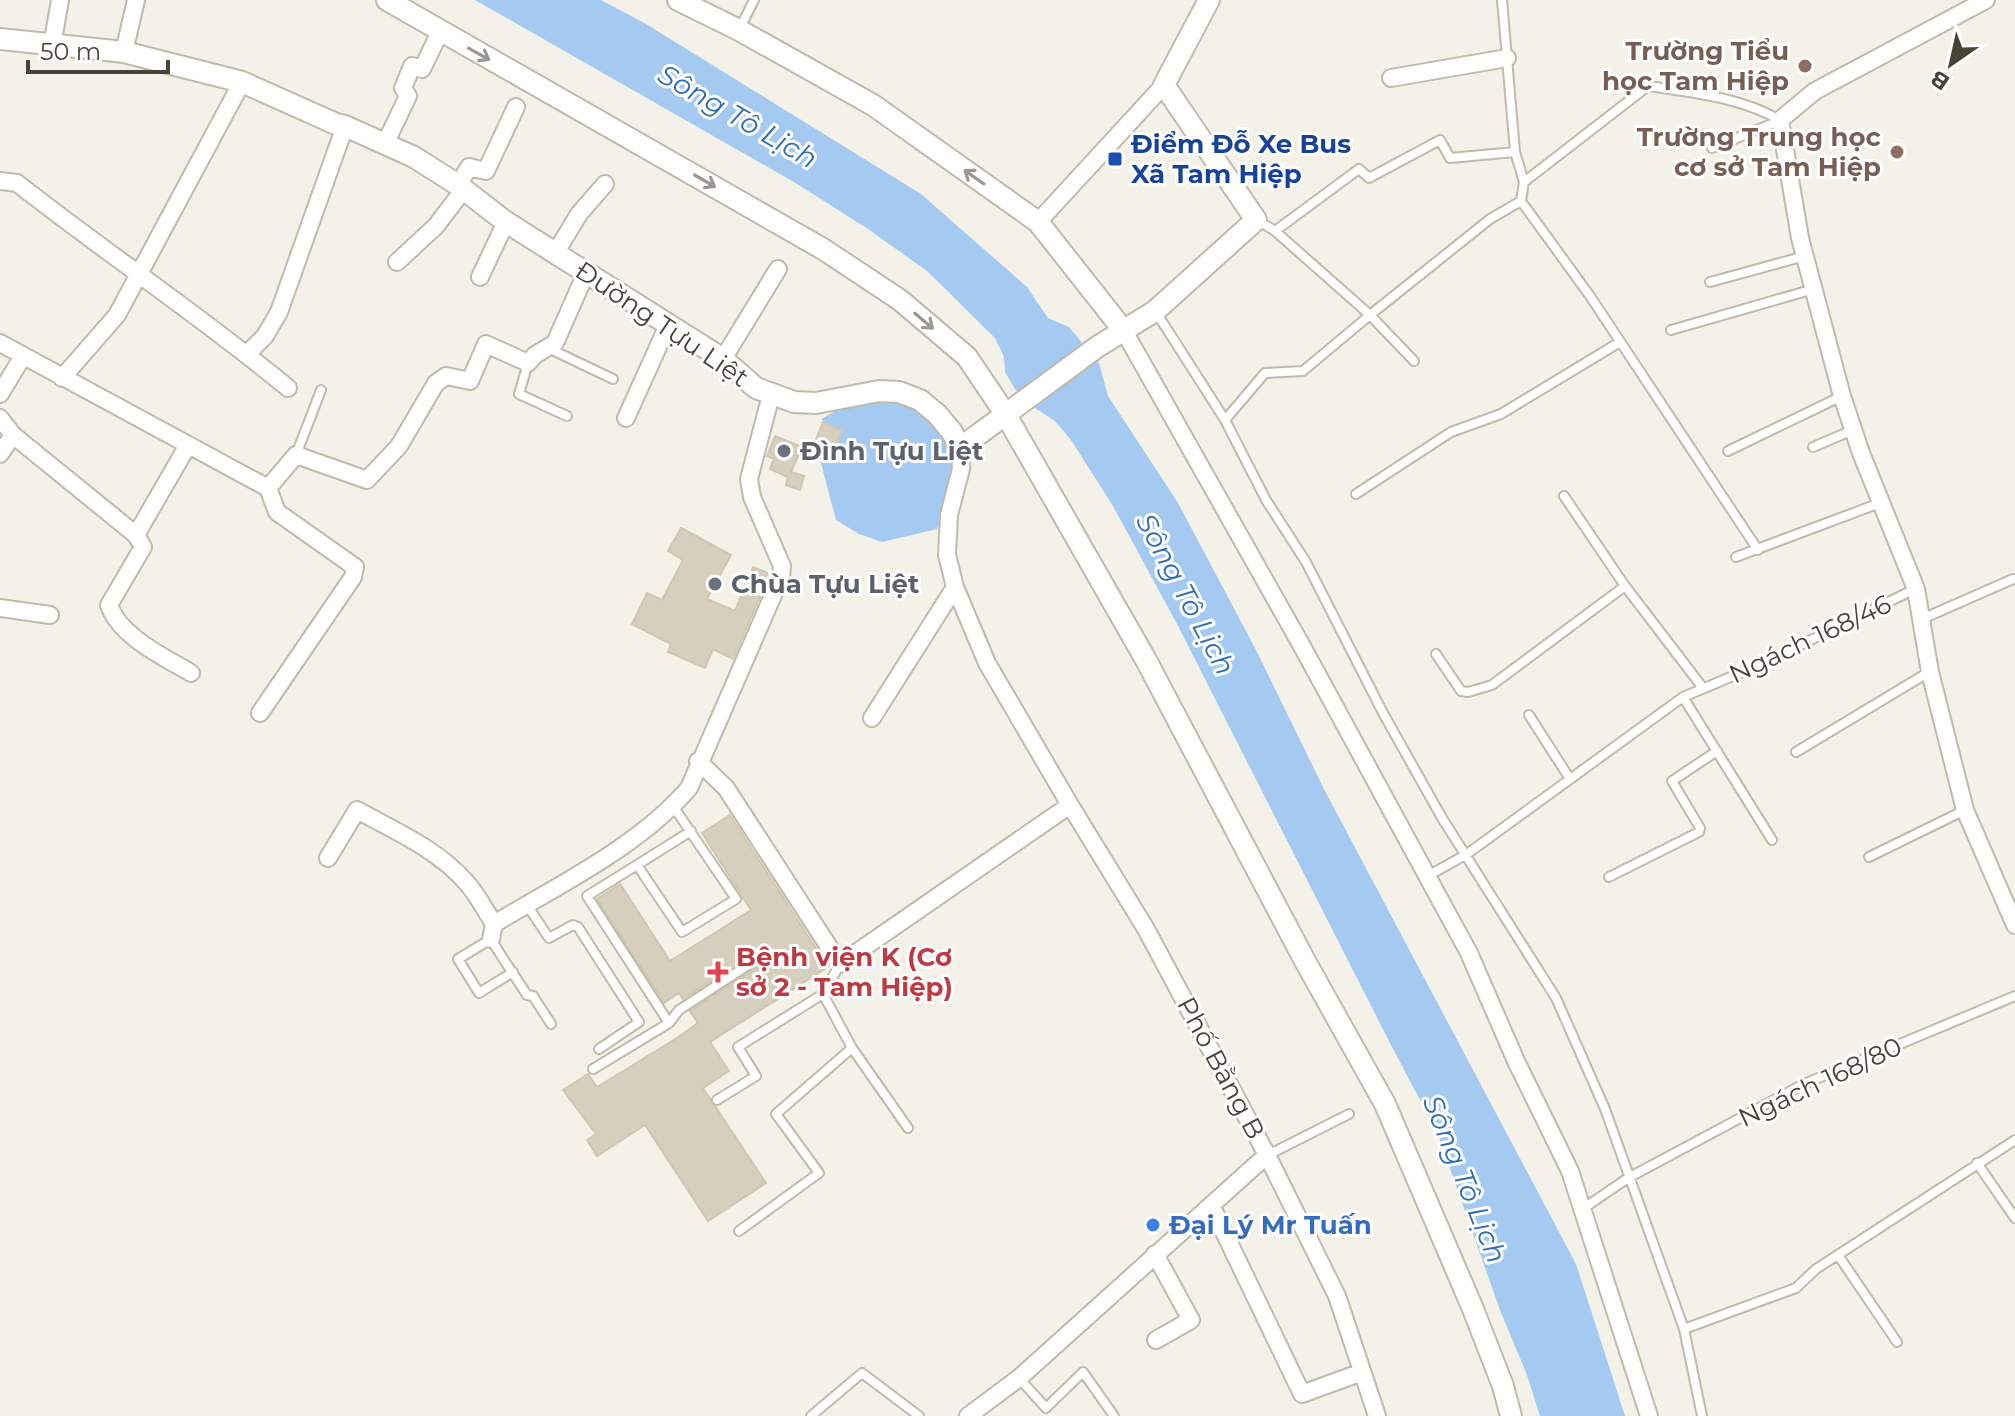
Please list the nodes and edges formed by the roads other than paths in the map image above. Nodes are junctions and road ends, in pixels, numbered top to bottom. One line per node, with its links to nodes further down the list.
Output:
1 (60, 0): 13 (street)
2 (136, 0): 14 (street)
3 (387, 0): 11 (street)
4 (678, 0): 10 (street)
5 (754, 0): 10 (lane)
6 (1209, 0): 18 (street)
7 (1502, 0): 15 (lane)
8 (1986, 0): 9 (street)
9 (1959, 7): 20 (street)
10 (739, 30): 32 (street, one-way to 10)
11 (440, 32): 22 (street); 63 (street, one-way to 63)
12 (0, 39): 13 (street, Đường Tựu Liệt)
13 (52, 46): 14 (street, Đường Tựu Liệt)
14 (124, 52): 17 (street, Đường Tựu Liệt)
15 (1507, 58): 16 (street); 24 (lane)
16 (1391, 78)
17 (242, 82): 21 (street, Đường Tựu Liệt); 39 (street)
18 (1164, 85): 30 (street); 32 (street)
19 (516, 107): 28 (street)
20 (1780, 120): 23 (lane); 26 (lane); 35 (street)
21 (345, 126): 22 (street, Đường Tựu Liệt); 51 (street)
22 (385, 144): 28 (street, Đường Tựu Liệt)
23 (1712, 148)
24 (1515, 152): 26 (lane); 33 (lane)
25 (0, 181): 39 (street)
26 (1524, 182): 29 (lane)
27 (605, 184): 34 (street)
28 (461, 187): 31 (street, Đường Tựu Liệt); 36 (street)
29 (1521, 201): 44 (lane); 48 (lane)
30 (1256, 220): 33 (lane); 43 (street)
31 (506, 222): 34 (street, Đường Tựu Liệt); 40 (street)
32 (1038, 222): 47 (street)
33 (1275, 231): 44 (lane)
34 (556, 252): 38 (street, Đường Tựu Liệt)
35 (1805, 256): 41 (lane); 42 (street)
36 (397, 262)
37 (778, 269): 53 (street)
38 (586, 273): 45 (street, Đường Tựu Liệt); 50 (street)
39 (139, 277): 51 (street); 56 (street)
40 (480, 277)
41 (1710, 282)
42 (1815, 288): 46 (lane); 62 (street)
43 (1155, 311): 47 (street); 67 (lane)
44 (1370, 315): 54 (lane); 67 (lane)
45 (668, 325): 53 (street, Đường Tựu Liệt); 66 (street)
46 (1671, 330)
47 (1124, 331): 63 (street); 111 (street)
48 (1620, 342): 77 (lane); 81 (lane)
49 (0, 343): 52 (street)
50 (548, 348): 55 (street); 57 (lane)
51 (247, 354): 58 (street)
52 (23, 356): 56 (street); 60 (street)
53 (723, 359): 61 (street, Đường Tựu Liệt)
54 (1414, 361)
55 (528, 363): 64 (lane); 75 (street)
56 (62, 378): 70 (street)
57 (613, 379)
58 (288, 388)
59 (321, 390): 75 (lane)
60 (0, 394)
61 (771, 395): 72 (street, Đường Tựu Liệt); 100 (street)
62 (1842, 396): 68 (street); 73 (lane)
63 (1006, 415): 72 (street); 151 (street)
64 (567, 416)
65 (0, 418): 69 (street)
66 (626, 418)
67 (1225, 420): 107 (lane)
68 (1854, 430): 71 (lane); 79 (street)
69 (13, 435): 74 (street); 80 (street)
70 (188, 445): 76 (street); 80 (street)
71 (1813, 447)
72 (960, 448): 85 (street)
73 (1728, 451)
74 (0, 454)
75 (296, 455): 76 (street)
76 (268, 488): 95 (street)
77 (1356, 494)
78 (1564, 496): 84 (lane)
79 (1880, 503): 81 (lane); 86 (street)
80 (136, 535): 92 (street)
81 (1758, 550): 82 (lane)
82 (1736, 557)
83 (2013, 579): 89 (lane)
84 (1625, 586): 90 (lane); 93 (lane)
85 (955, 587): 97 (street); 102 (street)
86 (1916, 589): 89 (street); 93 (lane, Ngách 168/46)
87 (0, 608): 88 (street)
88 (50, 615)
89 (1921, 619): 91 (street)
90 (1436, 654)
91 (1930, 672): 99 (lane); 104 (street)
92 (191, 673)
93 (1703, 688): 94 (lane, Ngách 168/46)
94 (1683, 697): 98 (lane); 101 (lane, Ngách 168/46)
95 (260, 713)
96 (1529, 715): 101 (lane)
97 (872, 718)
98 (1717, 751): 106 (lane); 112 (lane)
99 (1796, 752)
100 (698, 761): 103 (street); 119 (street)
101 (1570, 779): 107 (lane, Ngách 168/46)
102 (1070, 805): 119 (street); 132 (street, Phố Bằng B)
103 (673, 806): 105 (lane); 113 (street)
104 (1965, 810): 108 (lane); 114 (street)
105 (691, 831): 110 (lane); 110 (lane)
106 (1772, 840)
107 (1467, 854): 111 (lane, Ngách 168/46); 134 (lane)
108 (1869, 857)
109 (328, 858): 115 (street)
110 (637, 865): 123 (lane)
111 (1426, 877): 136 (street)
112 (1609, 877)
113 (527, 904): 115 (street); 126 (lane)
114 (2015, 925)
115 (492, 932): 118 (lane); 120 (lane)
116 (451, 951): 118 (lane)
117 (765, 954): 123 (lane)
118 (458, 959): 120 (lane)
119 (840, 964): 121 (lane)
120 (513, 972): 124 (lane)
121 (823, 994): 125 (lane); 128 (lane)
122 (2015, 996): 134 (lane, Ngách 168/80)
123 (669, 1023): 127 (lane)
124 (551, 1024)
125 (852, 1048): 130 (lane); 138 (lane)
126 (599, 1049)
127 (593, 1069)
128 (717, 1100)
129 (1349, 1114): 132 (lane)
130 (908, 1128)
131 (2015, 1140): 133 (lane)
132 (1267, 1155): 135 (street, Phố Bằng B); 144 (street)
133 (1977, 1163): 137 (lane); 140 (lane)
134 (1628, 1178): 136 (lane, Ngách 168/80); 141 (lane)
135 (1211, 1205): 139 (street, Phố Bằng B); 144 (street)
136 (1584, 1208): 152 (street)
137 (2015, 1218)
138 (739, 1231)
139 (1155, 1254): 142 (street); 145 (street, Phố Bằng B)
140 (1838, 1255): 141 (lane); 143 (lane)
141 (1684, 1329): 153 (lane)
142 (1156, 1340)
143 (1897, 1342)
144 (1362, 1372): 150 (street)
145 (1019, 1378): 148 (street, Phố Bằng B); 149 (lane)
146 (811, 1416): 147 (lane)
147 (919, 1416)
148 (968, 1416)
149 (1114, 1416)
150 (1377, 1416)
151 (1511, 1416)
152 (1649, 1416)
153 (1702, 1416)

